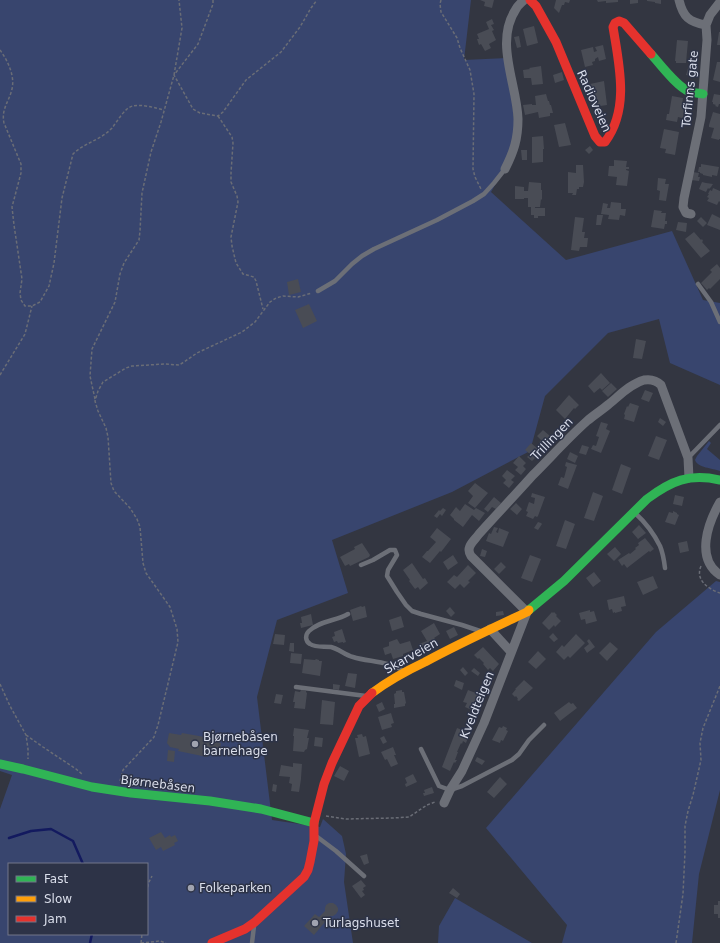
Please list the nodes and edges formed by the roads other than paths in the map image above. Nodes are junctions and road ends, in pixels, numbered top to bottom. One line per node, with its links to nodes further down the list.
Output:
1 (524, 0): 7 (street)
2 (530, 0): 6 (street, Radioveien)
3 (679, 0): 5 (street)
4 (720, 2): 5 (street)
5 (706, 25): 6 (street, Torfinns gate)
6 (703, 94): 8 (street, Torfinns gate)
7 (505, 169): 10 (lane)
8 (691, 214)
9 (698, 284): 11 (lane)
10 (318, 291)
11 (720, 322)
12 (720, 425): 13 (lane)
13 (688, 458): 14 (street, Trillingen); 21 (street, Trillingen)
14 (689, 478): 15 (street, Skarveien); 17 (street, Skarveien)
15 (720, 480)
16 (720, 502): 20 (street)
17 (634, 511): 19 (lane); 21 (street, Skarveien)
18 (361, 565): 23 (lane)
19 (665, 568)
20 (720, 575)
21 (527, 612): 23 (street, Skarveien); 24 (street, Kveldteigen)
22 (348, 614): 25 (lane)
23 (487, 631): 24 (street); 25 (street, Skarveien)
24 (511, 652): 31 (street, Kveldteigen)
25 (405, 672): 27 (street, Skarveien)
26 (296, 687): 27 (lane)
27 (368, 696): 33 (street, Skarveien)
28 (544, 725): 31 (lane)
29 (421, 749): 31 (lane)
30 (0, 764): 33 (street, Bjørnebåsen)
31 (450, 790): 32 (street, Kveldteigen)
32 (444, 803)
33 (315, 819): 34 (street, Skarveien)
34 (314, 836): 35 (lane); 36 (street, Skarveien)
35 (364, 876)
36 (254, 922): 37 (street, Skarveien); 38 (lane)
37 (212, 943)
38 (252, 943)

